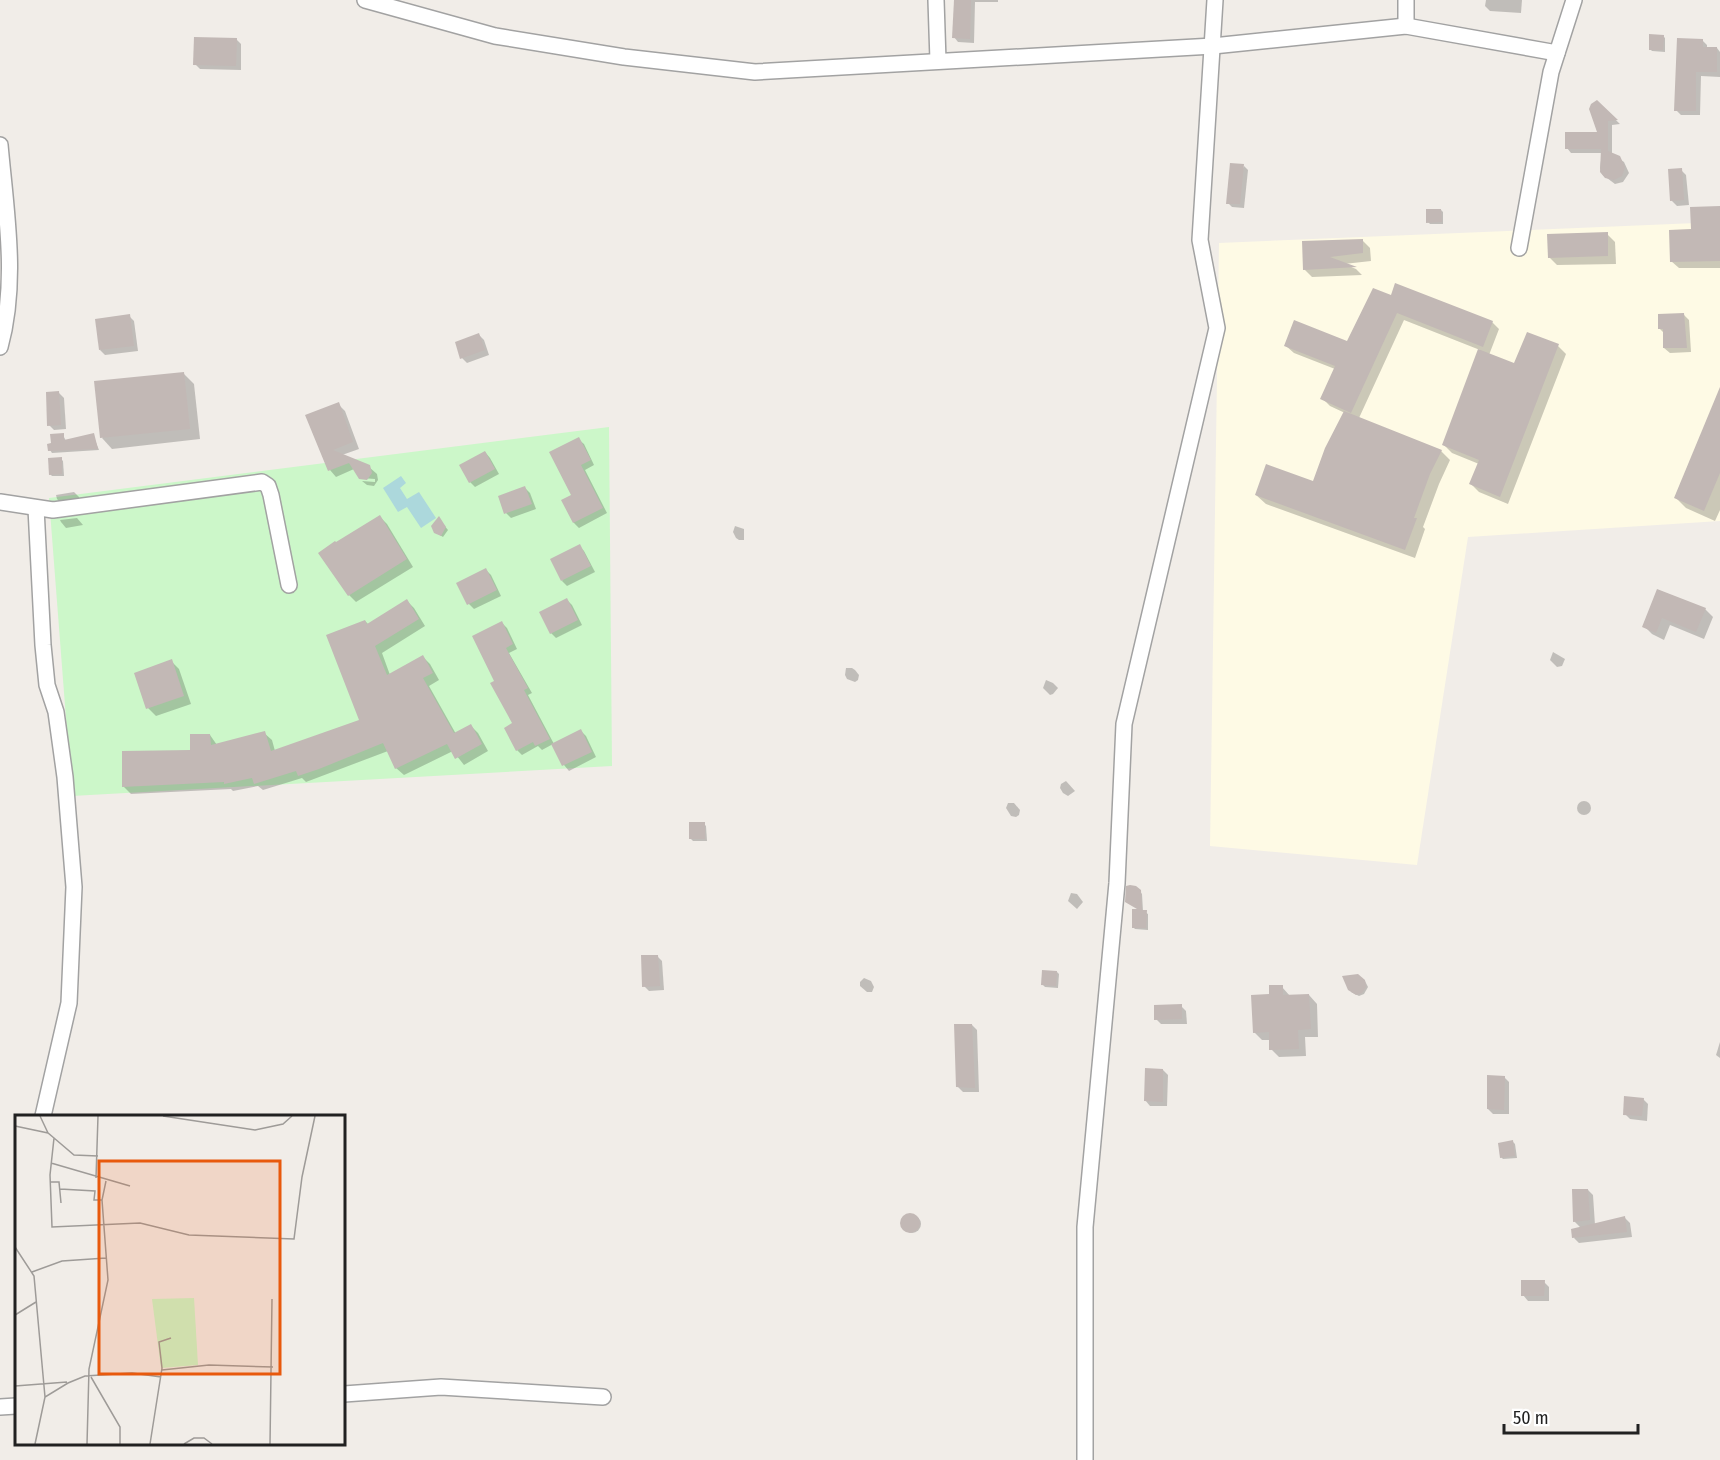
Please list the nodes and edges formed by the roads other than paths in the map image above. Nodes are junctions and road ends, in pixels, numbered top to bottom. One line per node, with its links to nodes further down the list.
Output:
1 (364, 0): 9 (street)
2 (936, 0): 9 (street)
3 (1215, 0): 7 (street)
4 (1406, 0): 6 (street)
5 (1574, 0): 8 (street)
6 (1406, 26): 7 (street); 8 (street)
7 (1213, 46): 9 (street); 19 (street)
8 (1557, 53): 11 (street)
9 (939, 61)
10 (0, 145): 12 (street)
11 (1519, 248)
12 (0, 347)
13 (0, 502): 14 (street)
14 (36, 508): 15 (street); 16 (street)
15 (289, 585)
16 (43, 1115)
17 (345, 1394): 18 (street)
18 (603, 1397)
19 (1085, 1460)

